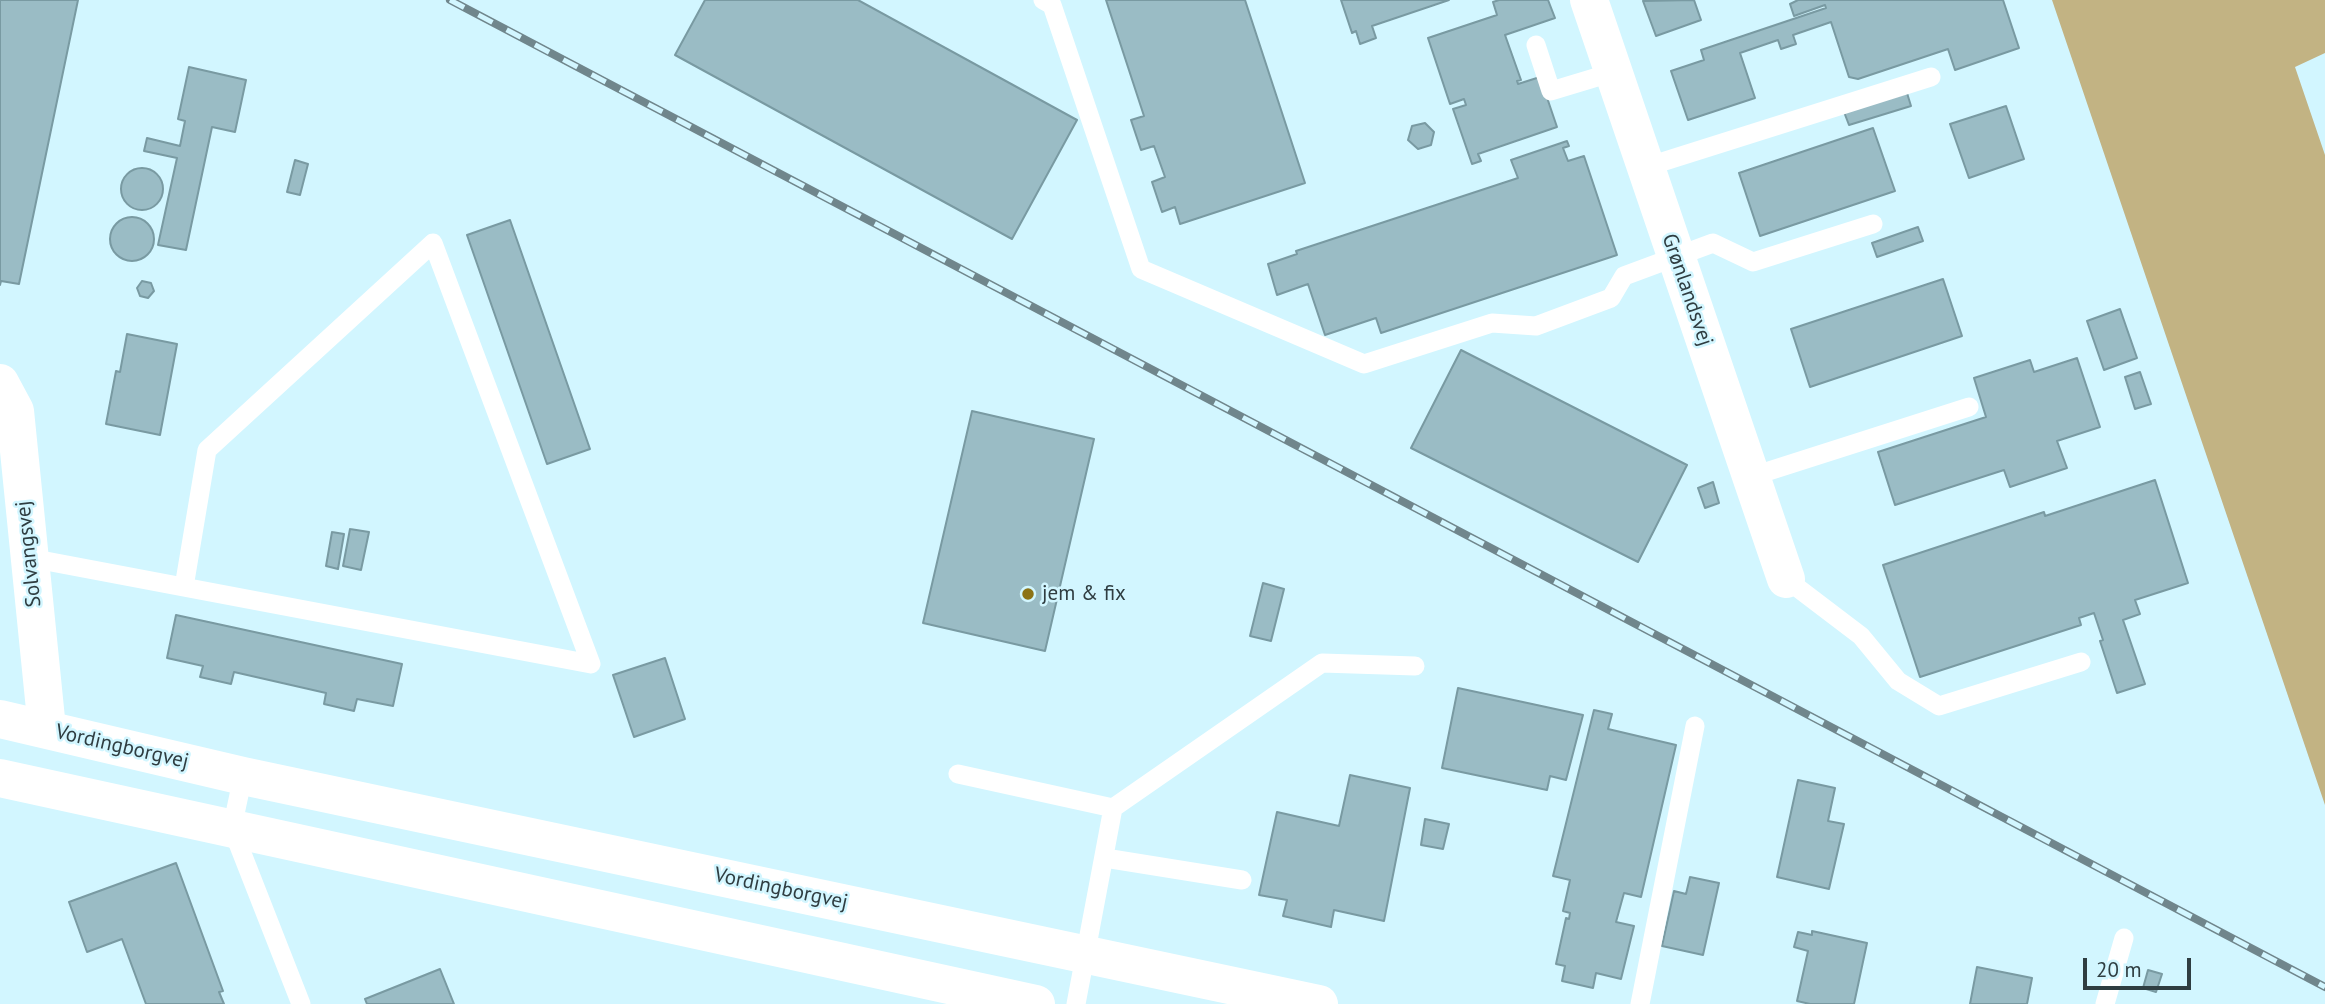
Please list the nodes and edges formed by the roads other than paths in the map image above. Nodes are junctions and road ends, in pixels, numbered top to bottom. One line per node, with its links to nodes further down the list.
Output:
1 (1043, 0): 8 (lane)
2 (1589, 0): 4 (main road, Grønlandsvej)
3 (1536, 45): 4 (lane)
4 (1614, 72): 6 (main road, Grønlandsvej)
5 (1931, 77): 6 (lane)
6 (1646, 167): 8 (main road, Grønlandsvej)
7 (1873, 224): 8 (lane)
8 (1676, 257): 11 (main road, Grønlandsvej)
9 (0, 383): 12 (main road, Solvangsvej)
10 (1969, 407): 11 (lane)
11 (1751, 477): 13 (main road, Grønlandsvej)
12 (30, 558): 14 (lane); 19 (main road, Solvangsvej)
13 (1786, 579): 15 (lane)
14 (184, 587): 14 (lane)
15 (2081, 662)
16 (1415, 666): 23 (lane)
17 (0, 719): 19 (main road, Vordingborgvej)
18 (1695, 726): 33 (lane)
19 (47, 729): 21 (main road, Vordingborgvej)
20 (958, 774): 23 (lane)
21 (243, 776): 24 (lane); 28 (main road, Vordingborgvej)
22 (0, 778): 24 (main road)
23 (1113, 808): 25 (lane)
24 (232, 828): 29 (lane); 30 (main road)
25 (1105, 858): 26 (lane); 28 (lane)
26 (1242, 880)
27 (2124, 938): 34 (lane)
28 (1086, 953): 31 (lane); 32 (main road, Vordingborgvej)
29 (301, 1004)
30 (1036, 1004)
31 (1076, 1004)
32 (1319, 1004)
33 (1640, 1004)
34 (2105, 1004)

